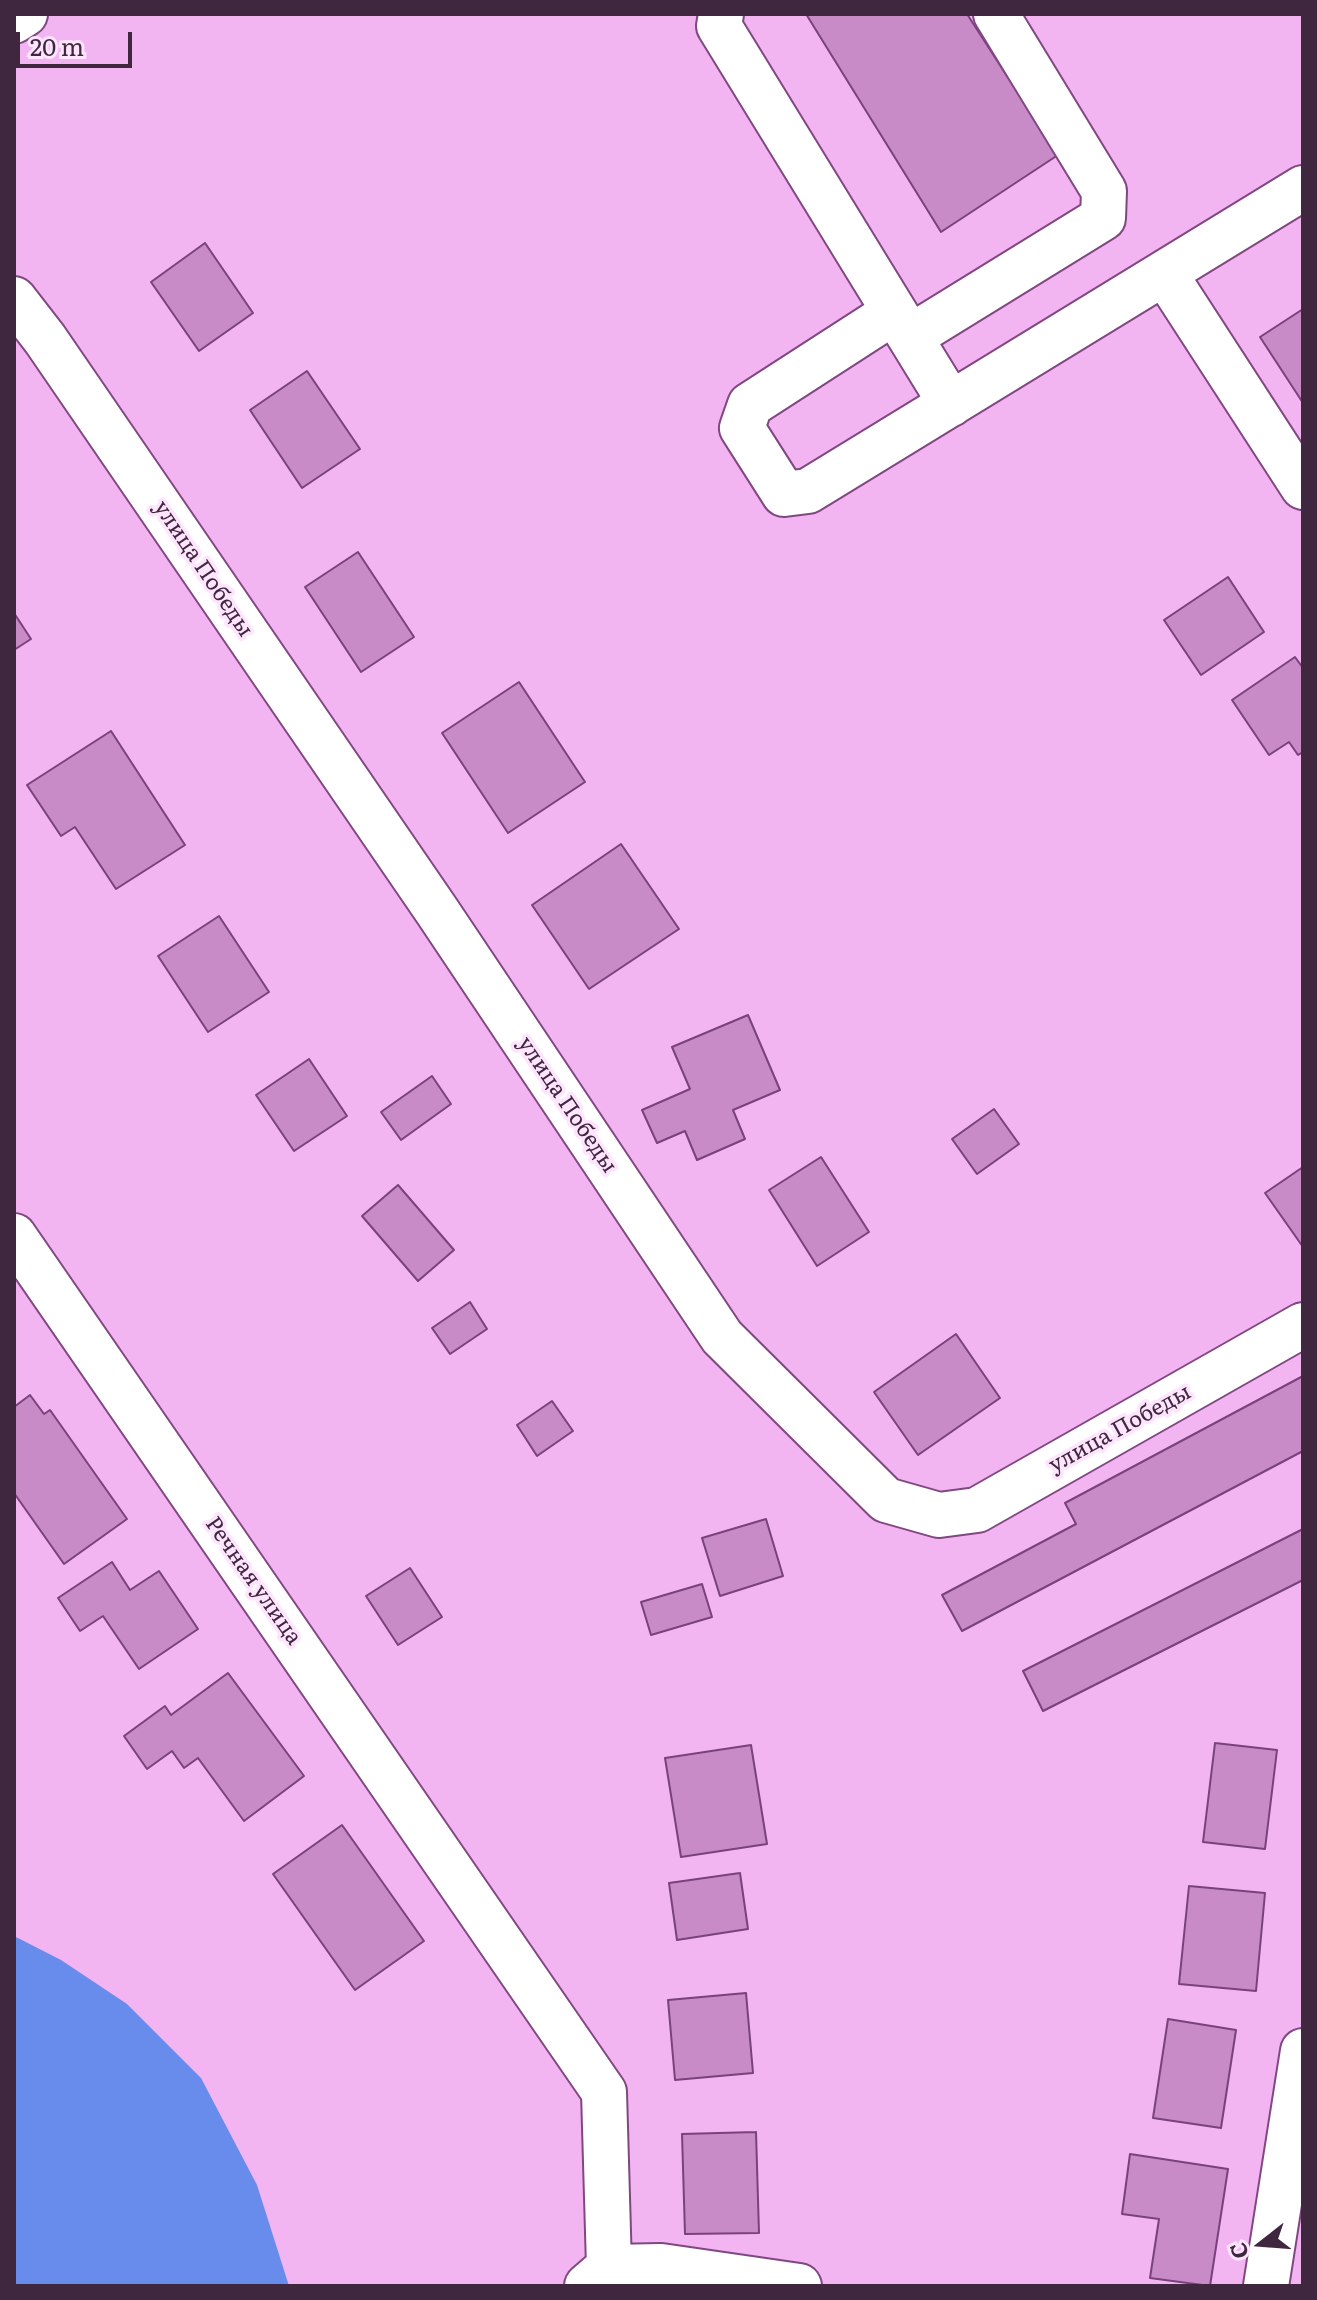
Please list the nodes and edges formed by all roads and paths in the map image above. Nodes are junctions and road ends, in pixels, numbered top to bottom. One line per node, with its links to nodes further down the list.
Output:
1 (25, 14): 4 (street)
2 (721, 14): 8 (street)
3 (996, 14): 8 (street)
4 (14, 21)
5 (1303, 188): 6 (street)
6 (1165, 274): 10 (street); 11 (street)
7 (14, 299): 9 (street, улица Победы)
8 (902, 325): 10 (street); 10 (street)
9 (30, 348): 13 (street, улица Победы)
10 (951, 404)
11 (1303, 487)
12 (14, 1236): 15 (street, Речная улица)
13 (1303, 1325)
14 (1303, 2051): 17 (street)
15 (598, 2276): 16 (street)
16 (799, 2286)
17 (1266, 2286)

